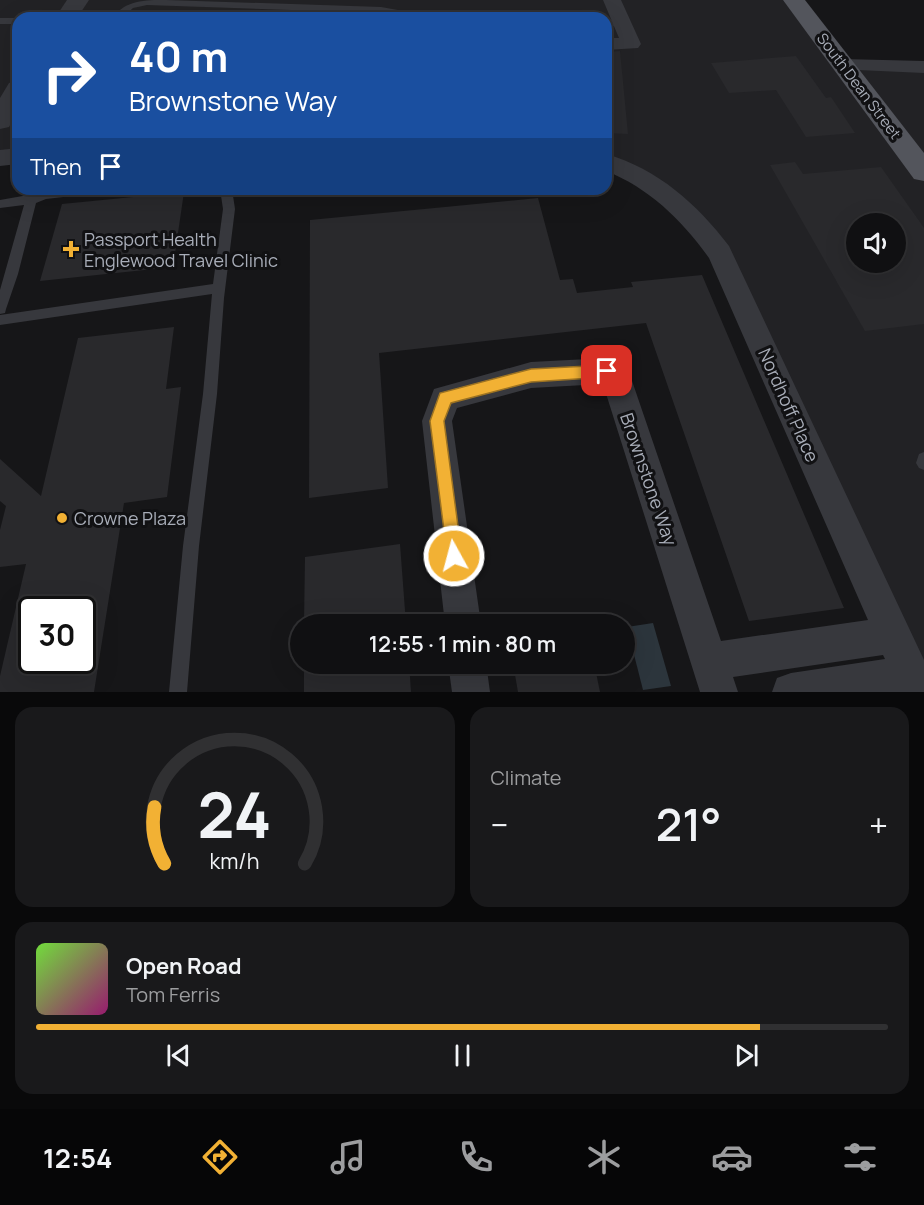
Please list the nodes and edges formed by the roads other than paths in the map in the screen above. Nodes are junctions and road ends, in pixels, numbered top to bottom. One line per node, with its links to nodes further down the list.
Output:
1 (612, 0): 5 (street)
2 (794, 0): 7 (main road, South Dean Street)
3 (121, 12): 4 (lane)
4 (347, 12)
5 (614, 23): 6 (street)
6 (612, 44)
7 (843, 65): 8 (street); 10 (main road, South Dean Street)
8 (924, 67)
9 (612, 164): 19 (street, Nordhoff Place)
10 (924, 172)
11 (45, 195): 13 (lane)
12 (227, 195): 15 (lane)
13 (31, 200): 14 (lane); 16 (lane)
14 (0, 204)
15 (220, 288): 17 (lane); 23 (lane)
16 (0, 309)
17 (0, 320)
18 (461, 614): 21 (street, Brownstone Way)
19 (893, 635): 21 (street); 22 (street, Nordhoff Place)
20 (469, 674): 24 (street)
21 (715, 676)
22 (915, 683): 25 (street)
23 (178, 692)
24 (471, 692)
25 (791, 692)

